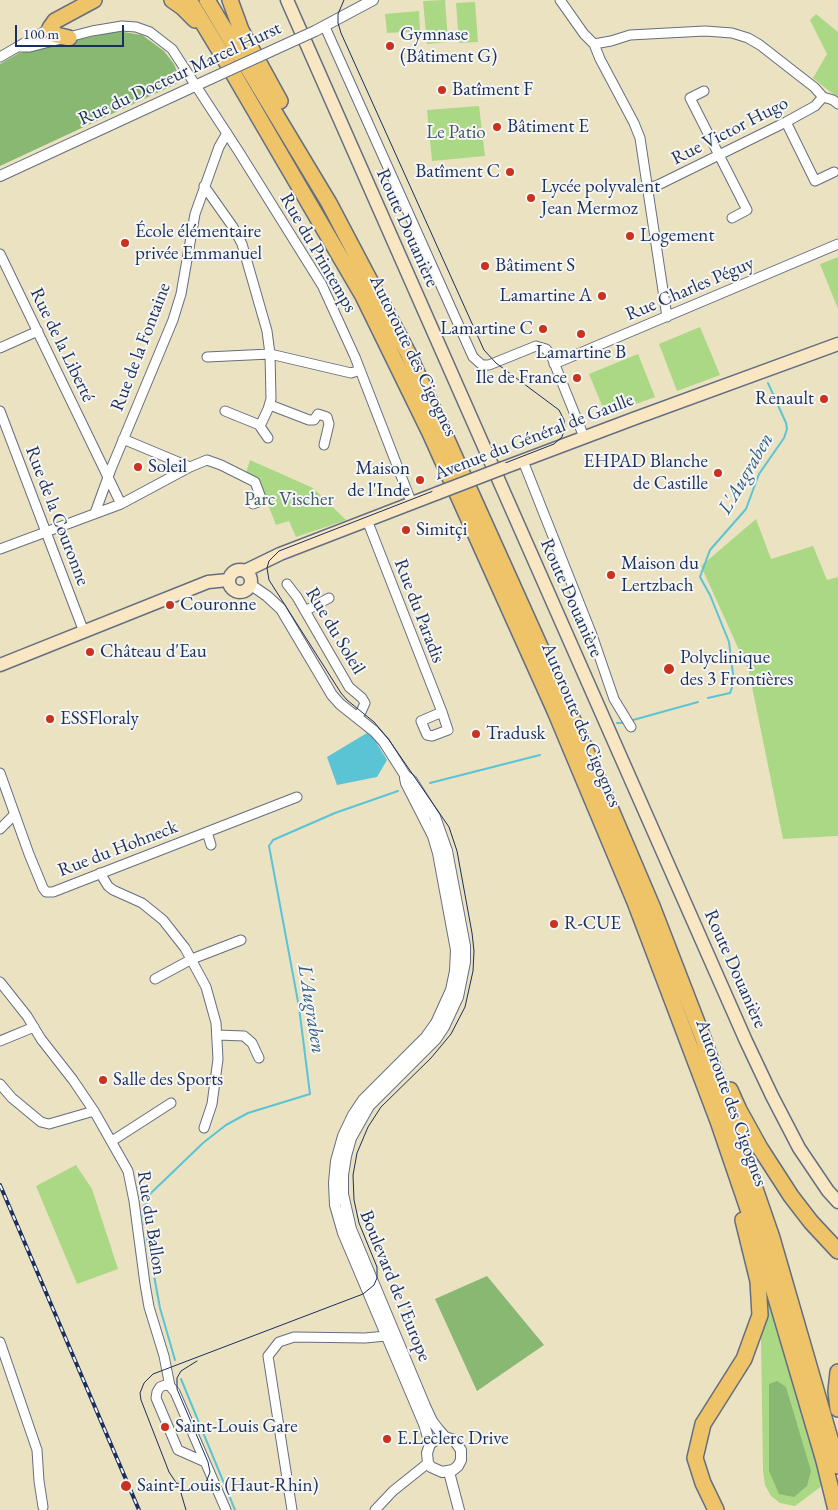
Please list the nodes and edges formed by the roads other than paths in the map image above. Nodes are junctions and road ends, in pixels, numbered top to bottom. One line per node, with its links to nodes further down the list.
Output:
1 (94, 0): 10 (highway)
2 (172, 0): 15 (highway)
3 (189, 0): 15 (highway, Autoroute des Cigognes)
4 (207, 0): 27 (highway, Autoroute des Cigognes)
5 (230, 0): 27 (highway)
6 (287, 0): 92 (main road, Route Douanière)
7 (374, 0): 9 (street, Rue du Docteur Marcel Hurst)
8 (560, 0): 12 (street)
9 (325, 27): 16 (street, Rue du Docteur Marcel Hurst, bridge); 37 (street)
10 (50, 28): 11 (highway); 13 (street)
11 (69, 38): 13 (street, Rue du Printemps); 16 (street, Rue du Printemps)
12 (594, 44): 18 (street); 26 (street)
13 (18, 47): 14 (street)
14 (0, 57)
15 (226, 60): 89 (highway, Autoroute des Cigognes)
16 (196, 86): 21 (street, Rue du Printemps); 24 (street, Rue du Docteur Marcel Hurst)
17 (704, 91): 22 (street)
18 (822, 97): 19 (street); 20 (street, Rue Victor Hugo)
19 (838, 104)
20 (786, 122): 22 (street, Rue Victor Hugo); 23 (street)
21 (227, 133): 25 (street, Rue de la Fontaine); 38 (street, Rue du Printemps)
22 (720, 155): 26 (street, Rue Victor Hugo); 28 (street)
23 (834, 172)
24 (0, 176)
25 (204, 186): 35 (street); 46 (street, Rue de la Fontaine)
26 (647, 188): 31 (street)
27 (329, 203): 83 (highway, Autoroute des Cigognes)
28 (732, 218)
29 (838, 244): 31 (street, Rue Charles Péguy)
30 (0, 254): 32 (street, Rue de la Liberté)
31 (667, 317): 37 (street, Rue Charles Péguy)
32 (38, 331): 34 (street); 50 (street, Rue de la Liberté)
33 (838, 344): 44 (main road, Avenue du Général de Gaulle)
34 (0, 348)
35 (270, 354): 36 (street); 38 (street); 39 (street)
36 (207, 357)
37 (554, 364): 44 (street)
38 (360, 370): 53 (street, Rue du Printemps)
39 (270, 405): 42 (street); 47 (street)
40 (0, 411): 43 (street, Rue de la Couronne)
41 (225, 411): 42 (street)
42 (259, 425): 45 (street)
43 (4, 432): 56 (street, Rue de la Couronne)
44 (584, 437): 48 (main road, Avenue du Général de Gaulle)
45 (268, 438)
46 (123, 439): 49 (street); 50 (street, Rue de la Fontaine)
47 (324, 444)
48 (523, 461): 53 (main road, Avenue du Général de Gaulle, bridge); 68 (street)
49 (190, 467): 51 (street); 52 (street)
50 (108, 475): 51 (street, Rue de la Liberté); 54 (street, Rue de la Fontaine)
51 (121, 504): 54 (street)
52 (253, 504)
53 (412, 504): 55 (main road, Avenue du Général de Gaulle)
54 (95, 513): 56 (street)
55 (367, 520): 58 (main road, Avenue du Général de Gaulle); 66 (street, Rue du Paradis)
56 (47, 530): 57 (street); 64 (street, Rue de la Couronne)
57 (0, 549)
58 (246, 571): 59 (main road); 61 (main road)
59 (228, 580): 61 (main road); 64 (main road)
60 (287, 584): 63 (street, Rue du Soleil)
61 (251, 585): 67 (street, Boulevard de l'Europe)
62 (329, 598): 63 (street)
63 (305, 611): 67 (street, Rue du Soleil)
64 (84, 632): 65 (main road)
65 (0, 665)
66 (442, 712)
67 (356, 716): 70 (street, Boulevard de l'Europe)
68 (631, 727)
69 (0, 773): 72 (street)
70 (405, 775): 94 (street, Boulevard de l'Europe); 99 (street, Boulevard de l'Europe)
71 (297, 797): 74 (street, Rue du Hohneck)
72 (14, 815): 73 (street); 76 (street, Rue du Hohneck)
73 (0, 829)
74 (207, 832): 75 (street, Rue du Hohneck); 76 (street, Rue du Hohneck)
75 (212, 845)
76 (100, 874): 78 (street)
77 (241, 940): 78 (street)
78 (192, 959): 79 (street); 82 (street)
79 (155, 979)
80 (0, 982): 81 (street, Rue du Ballon)
81 (34, 1027): 84 (street); 88 (street, Rue du Ballon)
82 (218, 1035): 85 (street); 90 (street)
83 (703, 1038): 93 (highway); 103 (highway, Autoroute des Cigognes)
84 (0, 1041)
85 (258, 1058)
86 (0, 1084): 88 (street)
87 (171, 1102): 91 (street)
88 (94, 1111): 91 (street, Rue du Ballon)
89 (718, 1121): 110 (highway); 111 (highway, Autoroute des Cigognes)
90 (204, 1128)
91 (112, 1142): 97 (street, Rue du Ballon)
92 (838, 1202)
93 (838, 1251)
94 (386, 1336): 100 (street, Boulevard de l'Europe); 107 (street)
95 (0, 1342): 105 (street)
96 (838, 1372): 98 (highway)
97 (170, 1386): 101 (street, Rue du Ballon); 101 (street)
98 (838, 1409)
99 (445, 1437): 100 (street); 104 (street)
100 (430, 1444): 102 (street)
101 (205, 1462): 106 (street, Rue du Ballon)
102 (428, 1462): 104 (street); 108 (street)
103 (838, 1466)
104 (449, 1472): 109 (street)
105 (43, 1509)
106 (226, 1510)
107 (292, 1510)
108 (375, 1510)
109 (459, 1510)
110 (716, 1510)
111 (836, 1510)

